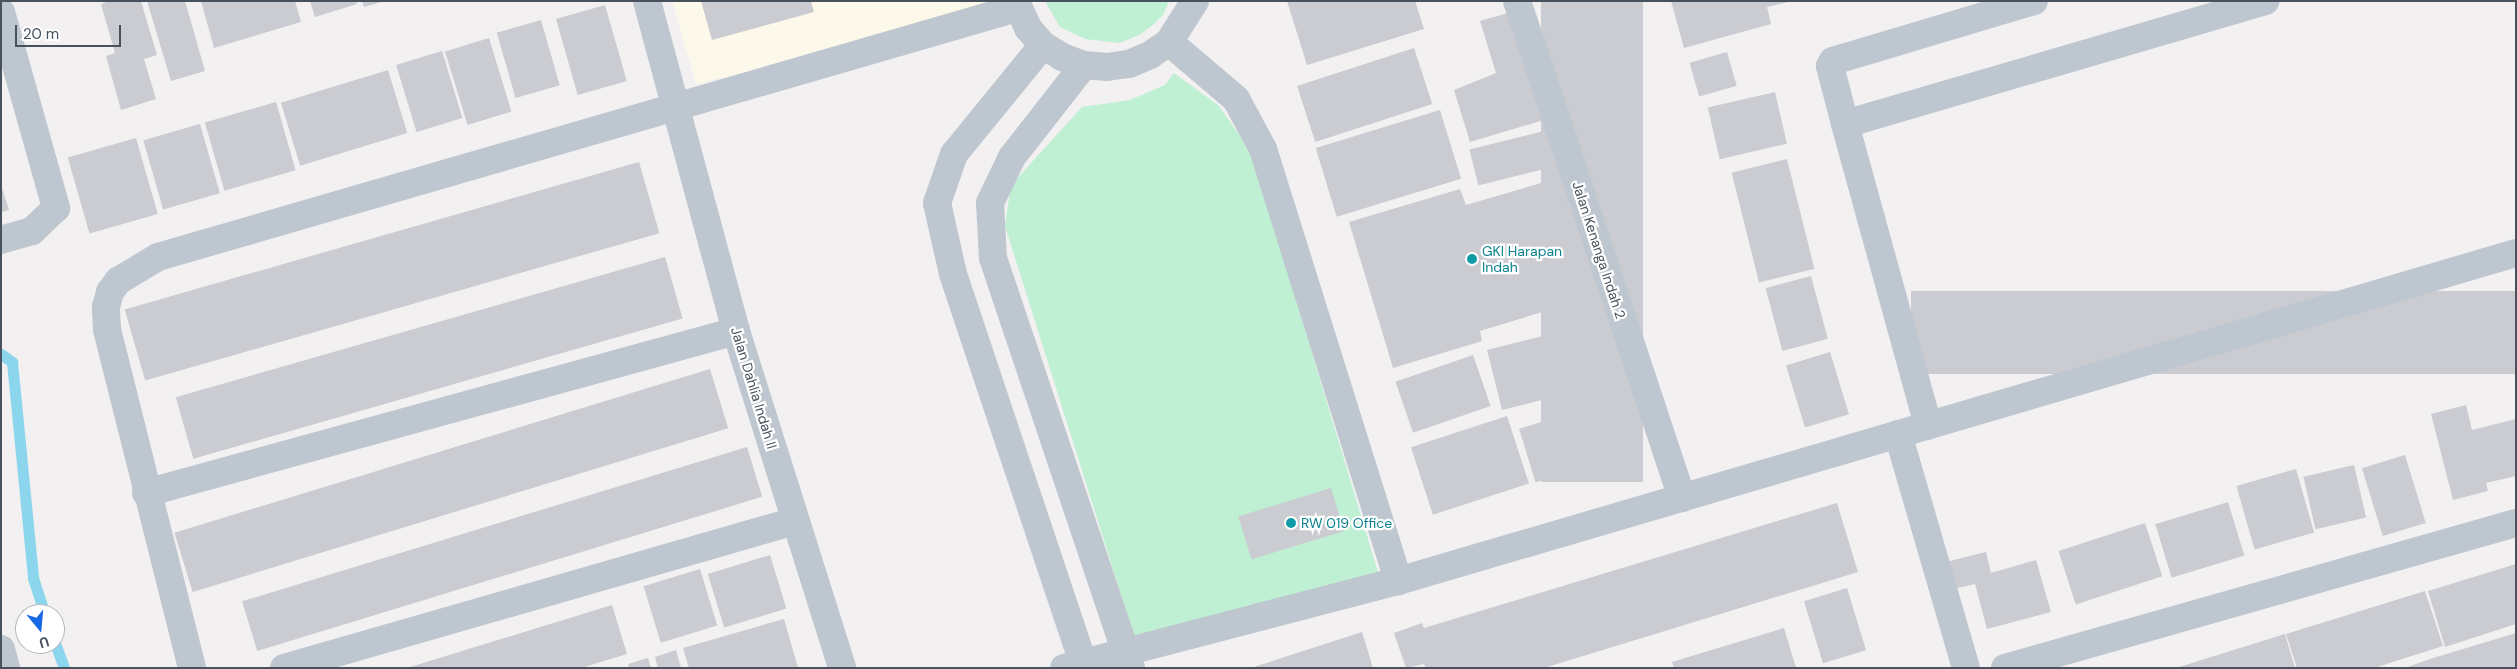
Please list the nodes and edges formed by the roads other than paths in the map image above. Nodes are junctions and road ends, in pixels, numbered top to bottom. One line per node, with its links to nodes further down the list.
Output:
1 (647, 1): 11 (street, Jalan Dahlia Indah II)
2 (1195, 1): 8 (street)
3 (1517, 1): 19 (street, Jalan Kenanga Indah 2)
4 (2034, 1): 12 (street)
5 (2265, 1): 12 (street)
6 (1016, 4): 9 (street); 11 (street)
7 (1, 12): 13 (street)
8 (1169, 42): 10 (street); 22 (street)
9 (1043, 44): 10 (street); 25 (street)
10 (1084, 65): 24 (street)
11 (674, 106): 15 (street, Jalan Dahlia Indah II); 18 (street)
12 (1845, 124): 16 (street)
13 (1, 240)
14 (2516, 253): 16 (street)
15 (736, 331): 18 (street); 20 (street, Jalan Dahlia Indah II)
16 (1928, 426): 17 (street)
17 (1898, 434): 19 (street); 30 (street)
18 (146, 494): 27 (street)
19 (1682, 498): 22 (street)
20 (795, 521): 28 (street); 29 (street, Jalan Dahlia Indah II)
21 (2516, 523): 31 (street)
22 (1398, 581): 24 (street)
23 (1, 649): 26 (street)
24 (1128, 659): 25 (street)
25 (1078, 666)
26 (6, 668)
27 (192, 668)
28 (284, 668)
29 (842, 668)
30 (1966, 668)
31 (2005, 668)

